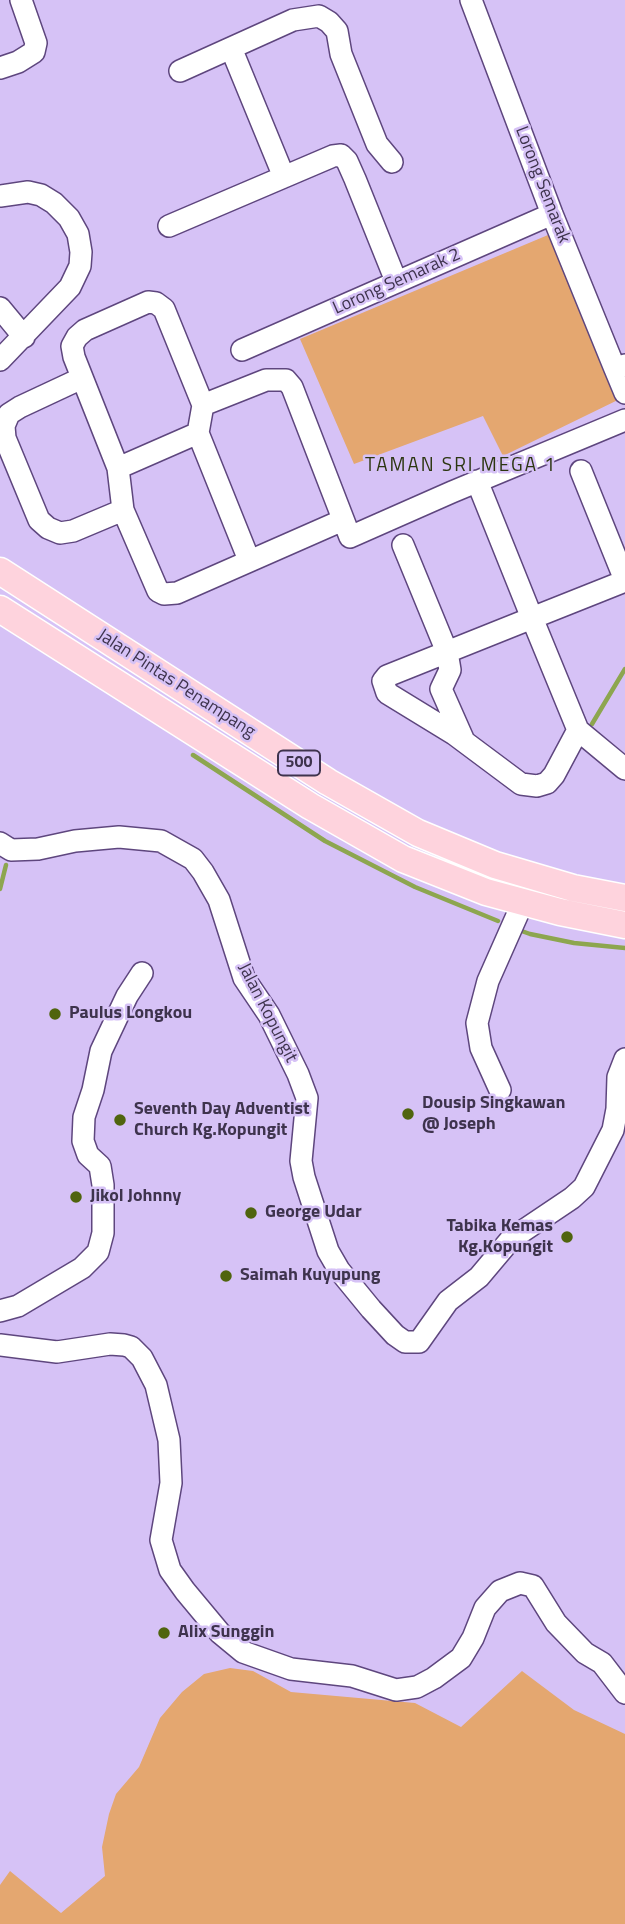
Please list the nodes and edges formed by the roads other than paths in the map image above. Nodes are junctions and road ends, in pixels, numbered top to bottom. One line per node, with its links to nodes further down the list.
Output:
1 (20, 0): 4 (street)
2 (471, 0): 9 (street, Lorong Semarak)
3 (231, 48): 5 (street); 6 (street); 7 (street)
4 (0, 68)
5 (180, 71)
6 (393, 162)
7 (284, 177): 10 (street); 11 (street)
8 (0, 196): 13 (street)
9 (552, 214): 11 (street, Lorong Semarak 2); 16 (street, Lorong Semarak)
10 (169, 226)
11 (396, 281): 14 (street, Lorong Semarak 2)
12 (0, 308): 13 (street)
13 (24, 337): 15 (street)
14 (242, 349)
15 (0, 360)
16 (620, 367): 18 (street, Lorong Semarak)
17 (82, 379): 19 (street); 22 (street); 25 (street)
18 (625, 393)
19 (204, 405): 21 (street); 26 (street)
20 (625, 420): 24 (street)
21 (198, 433): 22 (street); 28 (street)
22 (118, 468): 25 (street)
23 (581, 471): 30 (street)
24 (478, 481): 26 (street); 32 (street)
25 (123, 510): 28 (street)
26 (343, 520): 28 (street)
27 (403, 545): 34 (street)
28 (249, 560)
29 (0, 571): 33 (main road, Jalan Pintas Penampang / 500)
30 (625, 580): 32 (street)
31 (0, 609): 35 (main road, Jalan Pintas Penampang / 500)
32 (532, 618): 34 (street); 36 (street)
33 (106, 639): 35 (main road); 40 (main road, Jalan Pintas Penampang / 500)
34 (447, 652): 37 (street); 37 (street)
35 (90, 667): 41 (main road, Jalan Pintas Penampang / 500)
36 (578, 730): 37 (street); 38 (street)
37 (465, 743)
38 (625, 769)
39 (0, 843): 44 (street, Jalan Kopungit)
40 (625, 898)
41 (523, 902): 42 (main road, Jalan Pintas Penampang / 500); 45 (street)
42 (625, 925)
43 (142, 973): 46 (street)
44 (625, 1059)
45 (499, 1090)
46 (0, 1311)
47 (0, 1345): 48 (street)
48 (625, 1693)

